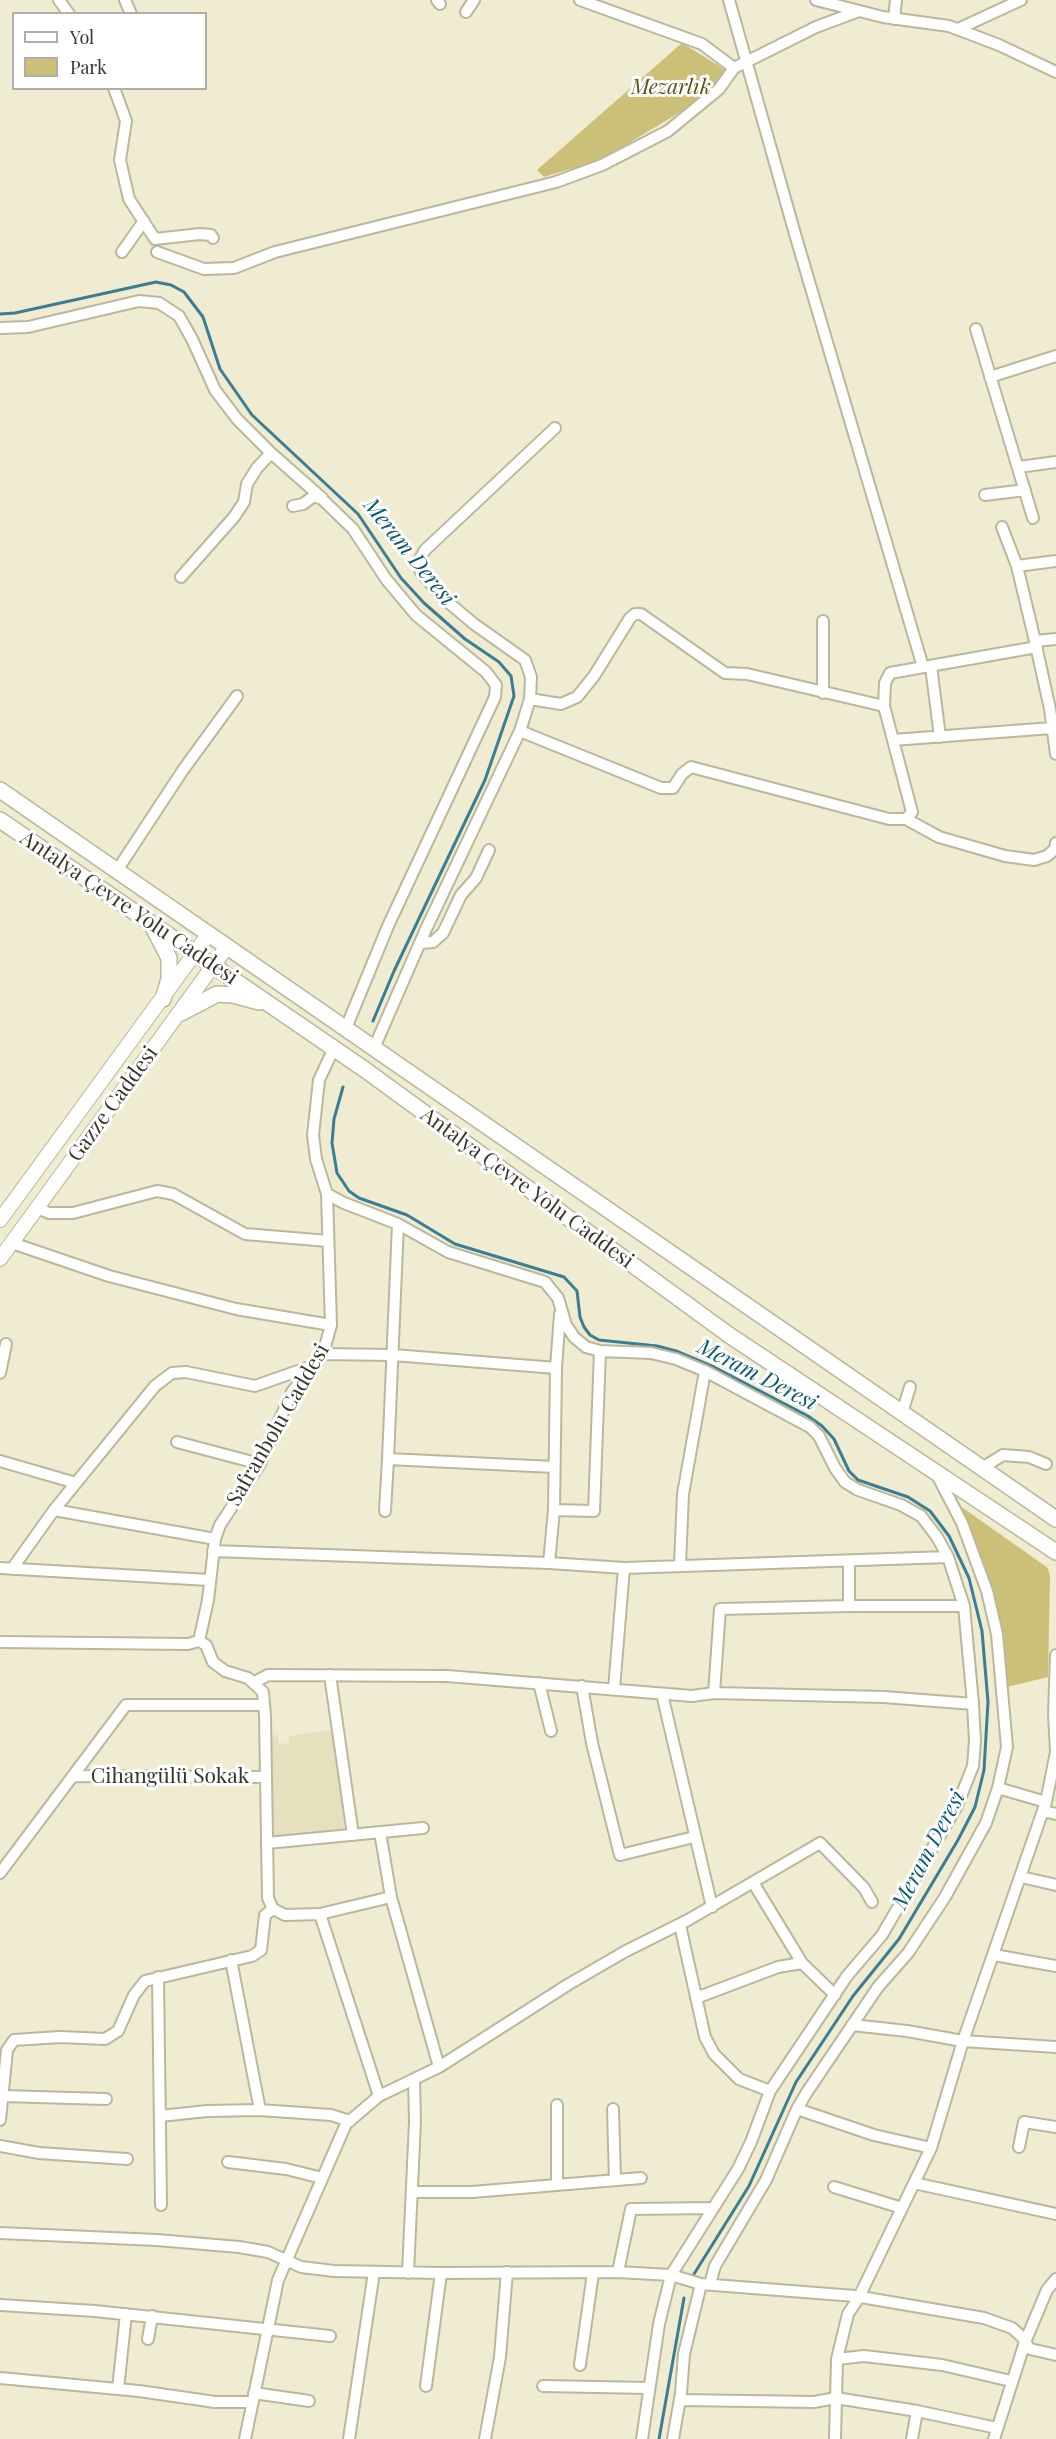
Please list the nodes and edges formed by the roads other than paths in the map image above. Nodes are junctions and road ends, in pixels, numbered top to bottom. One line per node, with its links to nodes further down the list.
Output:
1 (474, 0): 8 (street)
2 (580, 0): 12 (street)
3 (729, 0): 11 (street)
4 (816, 0): 7 (street)
5 (896, 0): 9 (street)
6 (1021, 0): 10 (street)
7 (859, 11): 9 (street); 11 (street)
8 (466, 12)
9 (894, 19): 10 (street)
10 (958, 29): 13 (street)
11 (747, 62): 12 (street); 39 (street)
12 (734, 68): 16 (street)
13 (1056, 72)
14 (115, 90): 15 (street)
15 (144, 221): 16 (street); 18 (street)
16 (155, 238): 17 (street)
17 (213, 238)
18 (122, 252)
19 (0, 328): 24 (street)
20 (976, 329): 22 (street)
21 (1056, 356): 22 (street)
22 (990, 377): 26 (street)
23 (555, 428): 42 (street)
24 (271, 453): 29 (street); 35 (street)
25 (1056, 462): 26 (street)
26 (1019, 466): 27 (street)
27 (1025, 489): 28 (street); 31 (street)
28 (985, 495)
29 (322, 499): 30 (street); 65 (street)
30 (293, 506)
31 (1033, 518)
32 (1002, 527): 34 (street)
33 (1056, 561): 34 (street)
34 (1017, 566): 38 (street)
35 (181, 576)
36 (823, 621): 40 (street)
37 (1056, 639): 38 (street)
38 (1036, 644): 39 (street); 44 (street)
39 (927, 666): 43 (street); 47 (street)
40 (823, 693): 42 (street); 43 (street)
41 (237, 696): 55 (street)
42 (530, 699): 46 (street)
43 (884, 706): 48 (street)
44 (1053, 708): 45 (street)
45 (1052, 728): 47 (street); 49 (street)
46 (520, 731): 51 (street); 58 (street)
47 (940, 737): 48 (street)
48 (893, 741): 51 (street)
49 (1056, 754)
50 (0, 790): 55 (highway, Antalya Çevre Yolu Caddesi)
51 (906, 819): 53 (street)
52 (0, 820): 56 (highway, Antalya Çevre Yolu Caddesi)
53 (1056, 843)
54 (489, 850): 58 (street)
55 (116, 872): 57 (highway, Antalya Çevre Yolu Caddesi)
56 (150, 922): 60 (highway, Antalya Çevre Yolu Caddesi); 62 (highway)
57 (208, 935): 59 (highway, Antalya Çevre Yolu Caddesi); 60 (main road, Gazze Caddesi)
58 (420, 943): 67 (street)
59 (226, 948): 61 (main road, Gazze Caddesi); 65 (highway, Antalya Çevre Yolu Caddesi)
60 (195, 953): 61 (highway, Antalya Çevre Yolu Caddesi); 62 (main road, Gazze Caddesi)
61 (213, 966): 63 (highway, Antalya Çevre Yolu Caddesi); 64 (main road, Gazze Caddesi)
62 (163, 999): 70 (main road, Gazze Caddesi)
63 (276, 1009): 64 (highway); 66 (highway, Antalya Çevre Yolu Caddesi)
64 (180, 1013): 69 (main road, Gazze Caddesi)
65 (346, 1028): 67 (highway, Antalya Çevre Yolu Caddesi)
66 (334, 1048): 68 (street, Safranbolu Caddesi); 94 (highway, Antalya Çevre Yolu Caddesi)
67 (374, 1048): 86 (highway, Antalya Çevre Yolu Caddesi)
68 (327, 1194): 71 (street); 72 (street, Safranbolu Caddesi)
69 (37, 1208): 72 (street); 73 (main road, Gazze Caddesi)
70 (0, 1220)
71 (398, 1224): 75 (street); 80 (street)
72 (328, 1241): 76 (street, Safranbolu Caddesi)
73 (12, 1243): 74 (main road, Gazze Caddesi); 76 (street)
74 (0, 1259)
75 (560, 1309): 78 (street); 82 (street)
76 (331, 1325): 79 (street, Safranbolu Caddesi)
77 (6, 1344): 84 (street)
78 (600, 1351): 83 (street); 97 (street)
79 (323, 1354): 80 (street); 81 (street, Safranbolu Caddesi)
80 (393, 1355): 82 (street); 88 (street)
81 (314, 1366): 90 (street, Safranbolu Caddesi); 95 (street)
82 (556, 1368): 92 (street)
83 (705, 1371): 102 (street); 105 (street)
84 (0, 1373)
85 (910, 1386): 86 (street)
86 (902, 1413): 93 (highway, Antalya Çevre Yolu Caddesi)
87 (177, 1442): 90 (street)
88 (388, 1459): 92 (street); 98 (street)
89 (0, 1461): 95 (street)
90 (260, 1464): 100 (street, Safranbolu Caddesi)
91 (1046, 1464): 93 (street)
92 (554, 1467): 97 (street)
93 (982, 1468): 99 (highway, Antalya Çevre Yolu Caddesi)
94 (935, 1472): 101 (highway, Antalya Çevre Yolu Caddesi); 127 (street)
95 (76, 1483): 96 (street)
96 (54, 1510): 100 (street); 106 (street)
97 (554, 1510): 104 (street)
98 (385, 1511)
99 (1056, 1519)
100 (214, 1545): 104 (street); 108 (street, Safranbolu Caddesi)
101 (1056, 1552)
102 (948, 1557): 103 (street); 110 (street)
103 (849, 1562): 105 (street); 109 (street)
104 (549, 1563): 107 (street)
105 (680, 1565): 107 (street)
106 (6, 1568): 108 (street)
107 (624, 1568): 118 (street)
108 (209, 1580): 111 (street, Safranbolu Caddesi)
109 (849, 1606): 110 (street); 119 (street)
110 (964, 1606): 121 (street)
111 (199, 1641): 112 (street); 115 (street)
112 (0, 1642)
113 (1056, 1655): 124 (street)
114 (330, 1675): 115 (street); 116 (street); 132 (street)
115 (253, 1683): 122 (street)
116 (539, 1683): 117 (street); 123 (street)
117 (582, 1686): 118 (street); 133 (street)
118 (614, 1689): 120 (street)
119 (714, 1693): 120 (street); 121 (street)
120 (662, 1694): 133 (street)
121 (973, 1704): 150 (street)
122 (264, 1705): 125 (street); 126 (street)
123 (551, 1731)
124 (1056, 1752): 128 (street)
125 (74, 1776): 126 (street, Cihangülü Sokak); 135 (street)
126 (266, 1777): 134 (street)
127 (998, 1788): 128 (street); 152 (street)
128 (1045, 1807): 129 (street); 136 (street)
129 (1056, 1814)
130 (423, 1828): 131 (street)
131 (380, 1832): 132 (street); 139 (street)
132 (352, 1835): 134 (street)
133 (694, 1837): 141 (street)
134 (267, 1842): 142 (street)
135 (0, 1873)
136 (1021, 1877): 138 (street); 145 (street)
137 (754, 1884): 140 (street); 141 (street); 147 (street)
138 (1056, 1885)
139 (391, 1897): 143 (street); 155 (street)
140 (872, 1902)
141 (712, 1907): 144 (street)
142 (273, 1909): 143 (street); 146 (street)
143 (320, 1914): 159 (street)
144 (680, 1925): 151 (street); 155 (street)
145 (994, 1955): 148 (street); 153 (street)
146 (231, 1960): 149 (street); 164 (street)
147 (802, 1963): 150 (street); 151 (street)
148 (1056, 1966)
149 (158, 1977): 158 (street); 165 (street)
150 (835, 1995): 157 (street)
151 (696, 1998): 157 (street)
152 (852, 2025): 153 (street); 163 (street)
153 (963, 2041): 154 (street); 171 (street)
154 (1056, 2047)
155 (439, 2067): 156 (street)
156 (414, 2079): 159 (street); 180 (street)
157 (770, 2091): 182 (street)
158 (3, 2096): 160 (street); 166 (street)
159 (379, 2096): 167 (street)
160 (106, 2099)
161 (557, 2105): 178 (street)
162 (613, 2109): 176 (street)
163 (797, 2109): 171 (street); 195 (street)
164 (260, 2110): 165 (street); 167 (street)
165 (160, 2115): 181 (street)
166 (0, 2120)
167 (350, 2121): 174 (street)
168 (1056, 2127): 170 (street)
169 (0, 2146): 172 (street)
170 (1019, 2147)
171 (931, 2148): 177 (street)
172 (128, 2159)
173 (228, 2162): 174 (street)
174 (322, 2178): 186 (street)
175 (641, 2178): 176 (street)
176 (615, 2180): 178 (street)
177 (914, 2183): 183 (street); 184 (street)
178 (557, 2184): 180 (street)
179 (834, 2187): 183 (street)
180 (412, 2192): 191 (street)
181 (161, 2205)
182 (713, 2208): 190 (street); 193 (street)
183 (902, 2208): 196 (street)
184 (1056, 2214)
185 (0, 2233): 186 (street)
186 (286, 2261): 187 (street); 200 (street)
187 (374, 2272): 191 (street); 220 (street)
188 (507, 2272): 189 (street); 192 (street); 221 (street)
189 (593, 2272): 190 (street); 206 (street)
190 (618, 2272): 193 (street)
191 (408, 2273): 192 (street)
192 (441, 2274): 209 (street)
193 (671, 2275): 195 (street); 211 (street)
194 (1056, 2279): 203 (street)
195 (706, 2284): 196 (street); 215 (street)
196 (859, 2297): 203 (street); 205 (street)
197 (0, 2305): 198 (street)
198 (126, 2314): 199 (street); 212 (street)
199 (152, 2316): 200 (street); 202 (street)
200 (268, 2327): 201 (street); 213 (street)
201 (330, 2336)
202 (148, 2339)
203 (1025, 2342): 204 (street); 208 (street)
204 (1056, 2355)
205 (837, 2359): 208 (street); 214 (street)
206 (580, 2365)
207 (0, 2378): 212 (street)
208 (1011, 2381): 218 (street)
209 (426, 2386)
210 (543, 2386): 211 (street)
211 (649, 2388): 222 (street)
212 (118, 2389): 213 (street)
213 (254, 2397): 216 (street); 219 (street)
214 (837, 2398): 215 (street); 217 (street); 224 (street)
215 (680, 2400): 223 (street)
216 (309, 2401)
217 (917, 2411): 218 (street); 225 (street)
218 (995, 2433)
219 (245, 2439)
220 (349, 2439)
221 (485, 2439)
222 (642, 2439)
223 (673, 2439)
224 (836, 2439)
225 (912, 2439)

